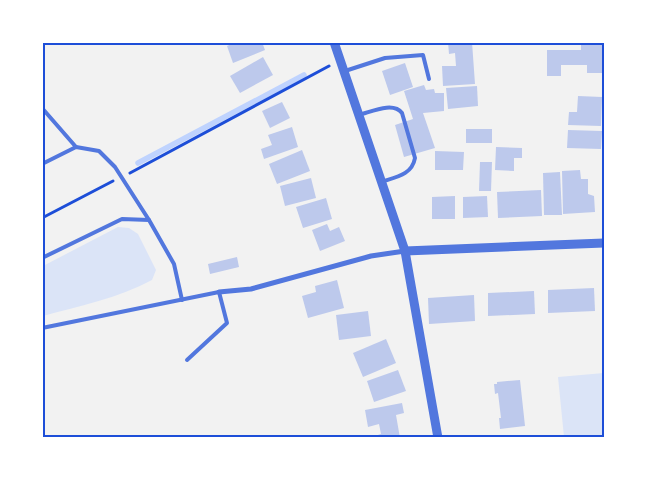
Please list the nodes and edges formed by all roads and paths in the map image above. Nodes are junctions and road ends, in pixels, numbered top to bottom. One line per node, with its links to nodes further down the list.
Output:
1 (334, 42): 2 (street)
2 (341, 59): 3 (street); 9 (path)
3 (345, 71): 4 (lane); 6 (street)
4 (429, 79)
5 (42, 108): 7 (lane)
6 (359, 116): 10 (street); 10 (lane)
7 (76, 147): 8 (lane); 9 (lane)
8 (42, 164)
9 (121, 178): 11 (path); 12 (lane)
10 (381, 182): 14 (street)
11 (42, 218)
12 (149, 220): 15 (lane); 17 (lane)
13 (604, 243): 14 (street)
14 (405, 251): 16 (street); 20 (street)
15 (42, 258)
16 (219, 292): 17 (lane); 19 (lane)
17 (182, 300): 18 (lane)
18 (42, 328)
19 (187, 360)
20 (438, 438)

